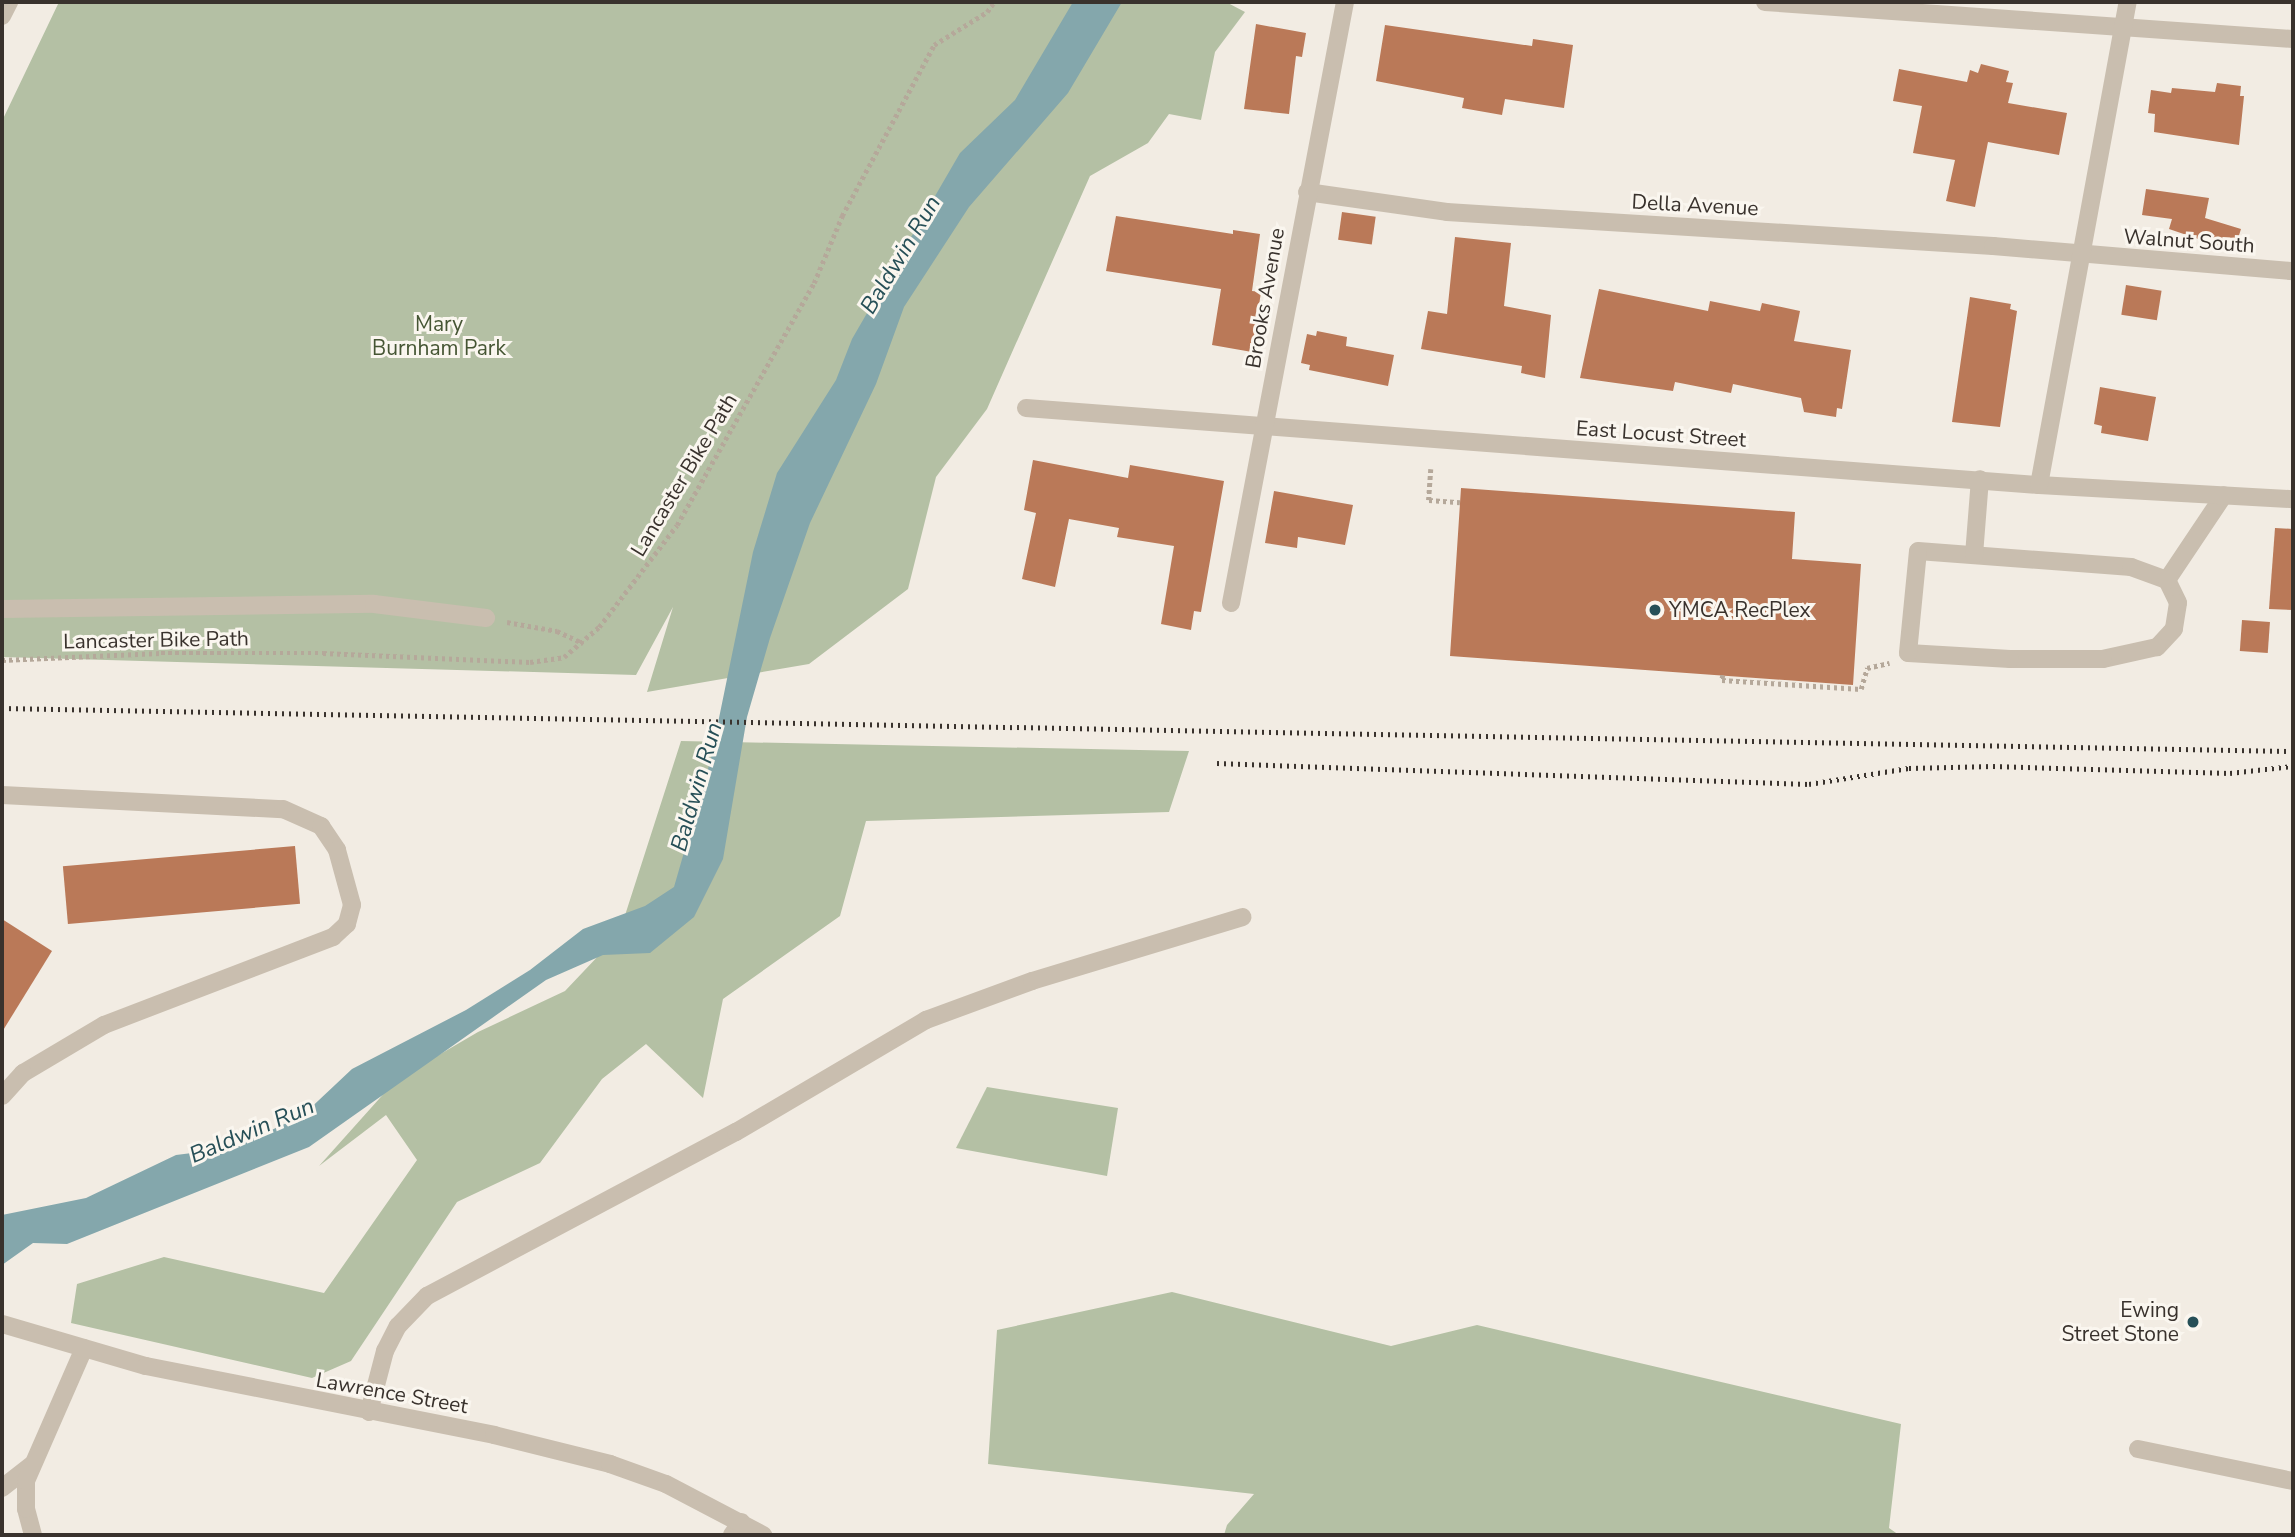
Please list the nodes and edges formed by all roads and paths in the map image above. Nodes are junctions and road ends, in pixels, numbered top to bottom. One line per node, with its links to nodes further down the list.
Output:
1 (9, 2): 6 (street)
2 (994, 2): 25 (path, Lancaster Bike Path)
3 (1345, 2): 9 (street, Brooks Avenue)
4 (1765, 2): 7 (street)
5 (2128, 2): 7 (street)
6 (2, 16)
7 (2123, 27): 8 (street); 10 (street)
8 (2293, 39)
9 (1307, 192): 10 (street, Della Avenue); 13 (street, Brooks Avenue)
10 (2081, 256): 11 (street, Walnut South); 16 (street)
11 (2293, 271)
12 (1026, 408): 13 (street, East Locust Street)
13 (1265, 428): 15 (street, East Locust Street); 22 (street, Brooks Avenue)
14 (1431, 469): 19 (path)
15 (1980, 479): 16 (street, East Locust Street); 20 (street)
16 (2039, 485): 17 (street, East Locust Street)
17 (2224, 495): 18 (street, East Locust Street); 21 (street)
18 (2293, 499)
19 (1460, 502)
20 (1973, 555): 21 (street); 26 (street)
21 (2167, 580): 26 (street)
22 (1231, 603)
23 (2, 610): 24 (street)
24 (486, 618): 25 (path)
25 (583, 643): 27 (path, Lancaster Bike Path)
26 (1908, 653): 28 (path)
27 (2, 660)
28 (1723, 676)
29 (2, 795): 31 (street)
30 (1243, 917): 34 (street)
31 (2, 1096)
32 (2, 1324): 33 (street, Lawrence Street)
33 (84, 1348): 34 (street, Lawrence Street); 36 (street)
34 (369, 1412): 39 (street, Lawrence Street)
35 (2138, 1449): 37 (street)
36 (32, 1465): 38 (street); 40 (street)
37 (2293, 1481)
38 (2, 1488)
39 (736, 1528): 41 (street, Lawrence Street)
40 (33, 1535)
41 (763, 1535)

